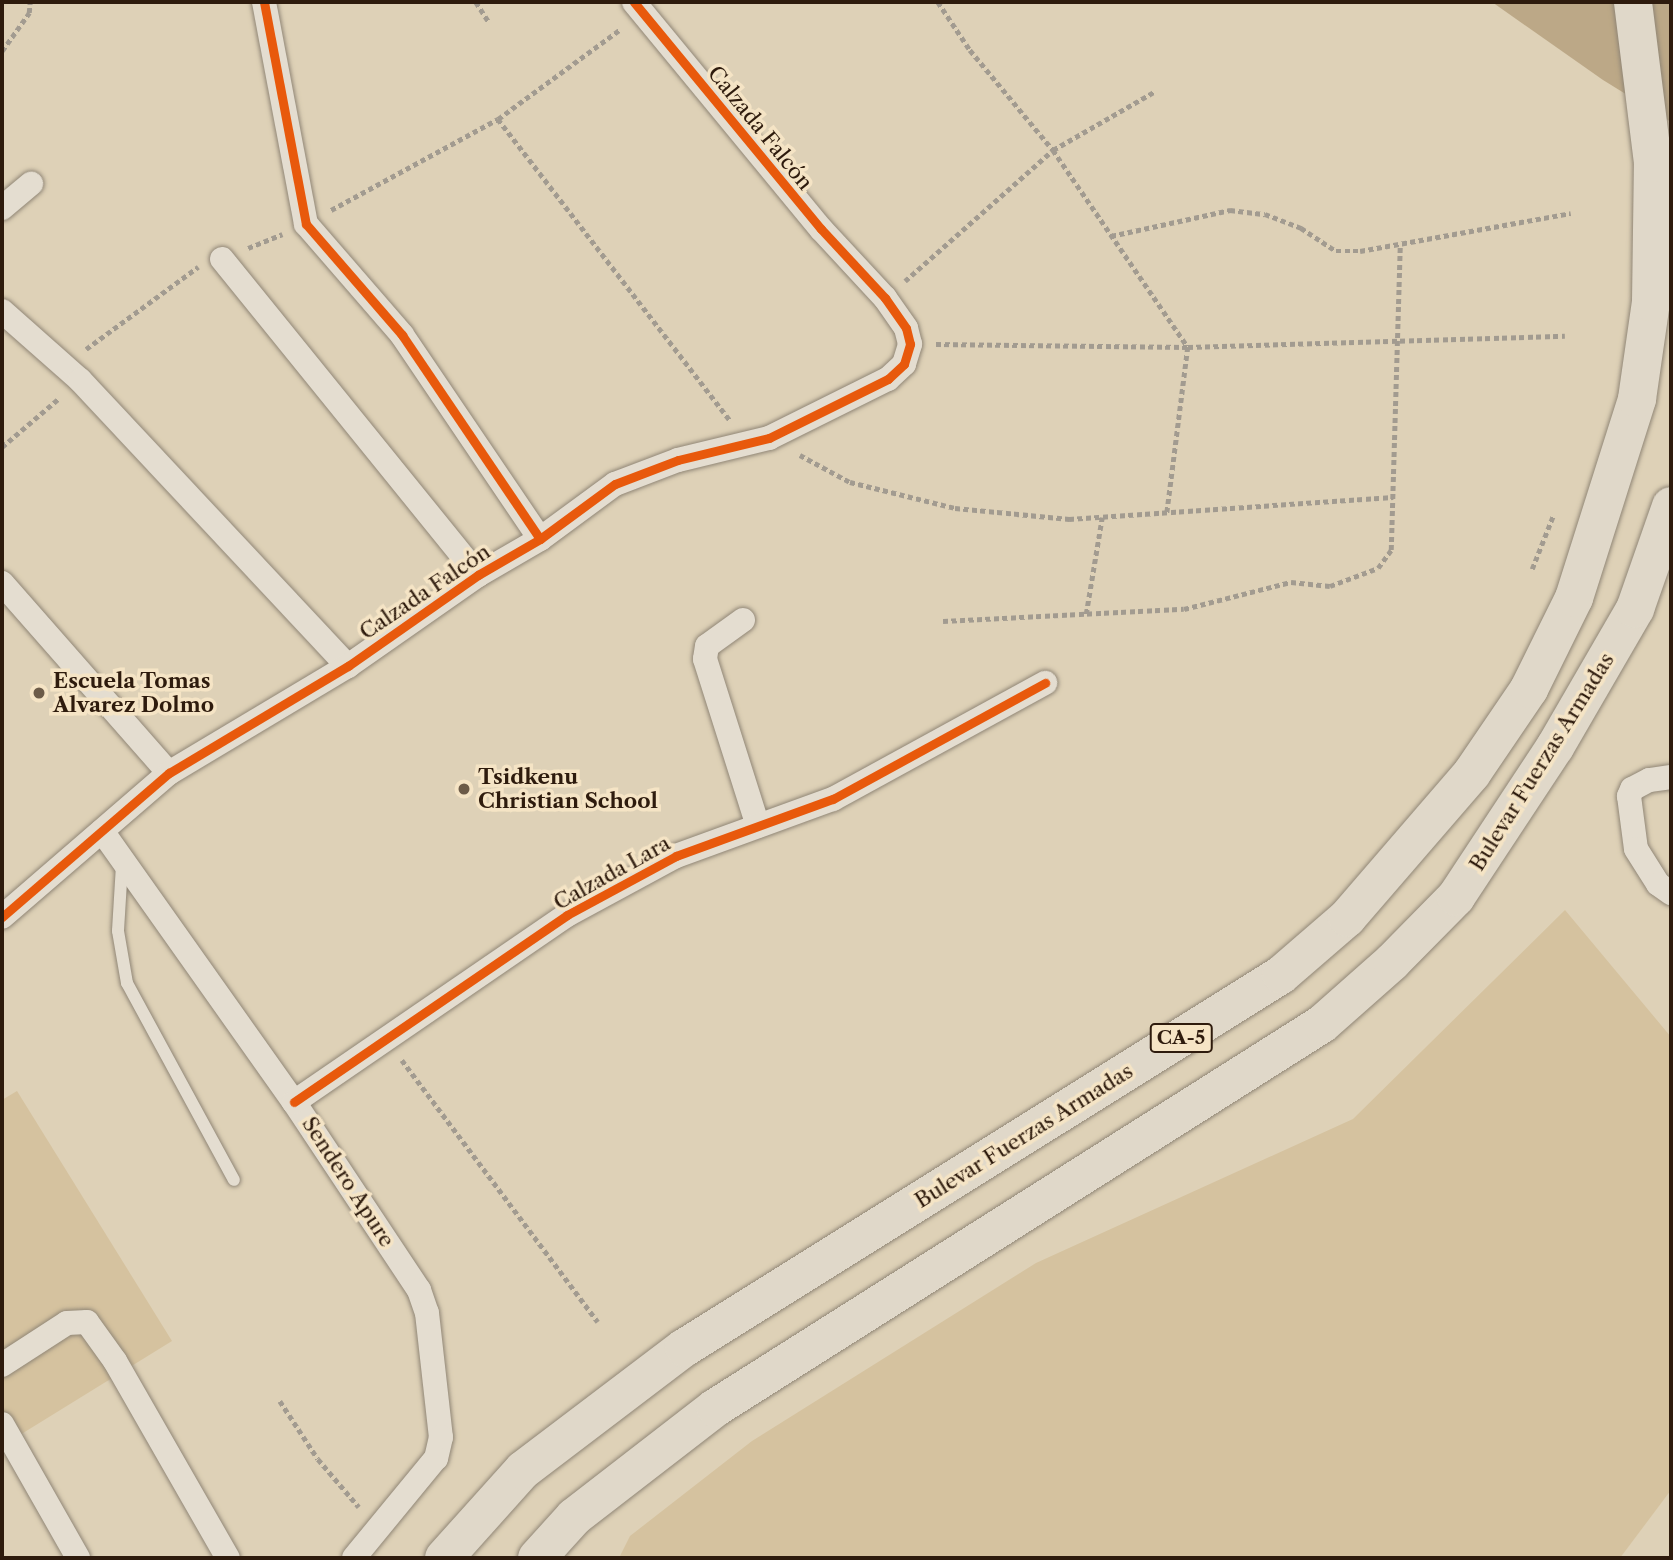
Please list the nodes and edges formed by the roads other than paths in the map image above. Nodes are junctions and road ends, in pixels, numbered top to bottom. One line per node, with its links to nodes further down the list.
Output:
1 (264, 2): 9 (street)
2 (1633, 2): 30 (highway, Bulevar Fuerzas Armadas / CA-5)
3 (638, 7): 9 (street, Calzada Falcón)
4 (30, 184): 5 (street)
5 (2, 208)
6 (222, 259): 10 (street)
7 (2, 311): 14 (street)
8 (1671, 506): 31 (highway, Bulevar Fuerzas Armadas)
9 (540, 539): 10 (street, Calzada Falcón)
10 (478, 575): 14 (street, Calzada Falcón)
11 (2, 583): 12 (street)
12 (12, 607): 16 (street)
13 (743, 620): 18 (street)
14 (348, 666): 16 (street, Calzada Falcón)
15 (1045, 682): 18 (street, Calzada Lara)
16 (169, 773): 19 (street, Calzada Falcón)
17 (1671, 777): 21 (street)
18 (758, 826): 23 (street, Calzada Lara)
19 (102, 831): 20 (street, Sendero Apure); 22 (street, Calzada Falcón)
20 (123, 861): 23 (street, Sendero Apure); 24 (lane)
21 (1671, 893)
22 (2, 917)
23 (295, 1101): 29 (street, Sendero Apure)
24 (234, 1180)
25 (2, 1365): 28 (street)
26 (2, 1424): 27 (street)
27 (78, 1558)
28 (228, 1558)
29 (354, 1558)
30 (444, 1558)
31 (537, 1558)

